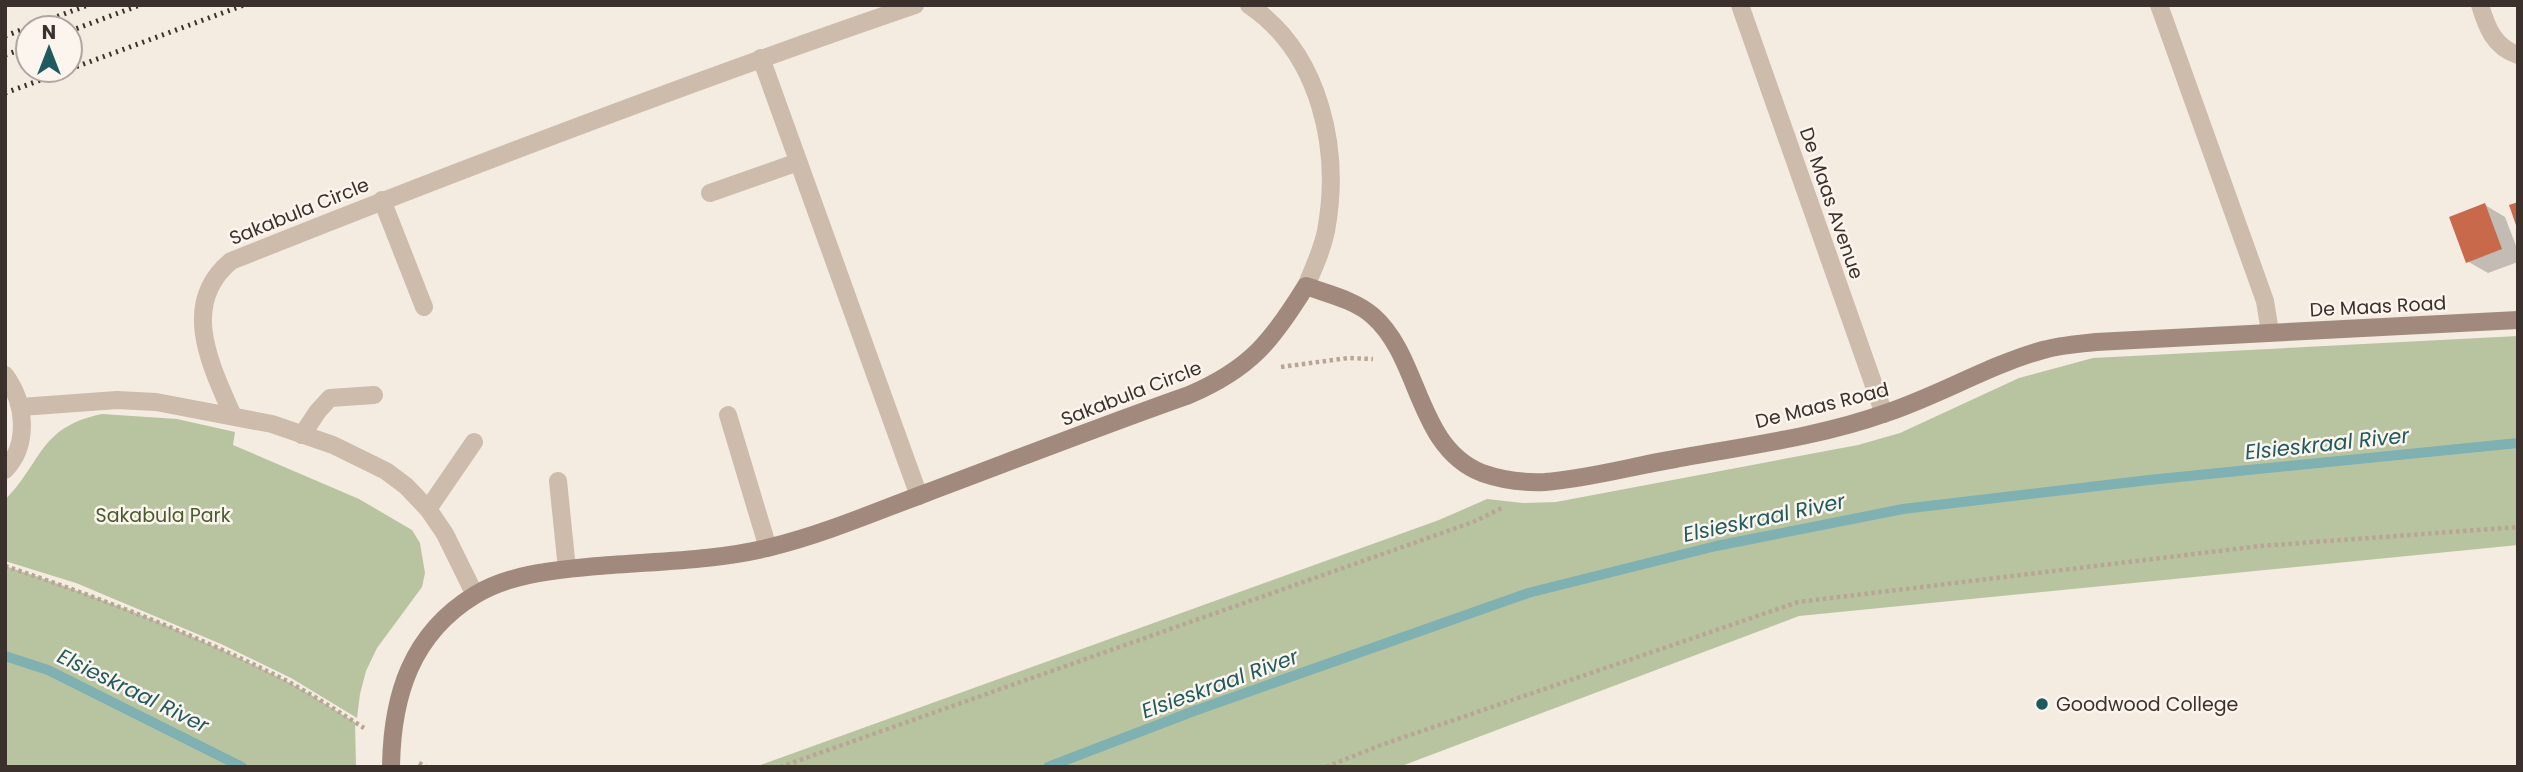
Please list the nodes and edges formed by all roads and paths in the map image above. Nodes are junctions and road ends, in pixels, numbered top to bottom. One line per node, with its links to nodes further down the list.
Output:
1 (915, 5): 7 (street, Sakabula Circle)
2 (1249, 5): 11 (street, Sakabula Circle)
3 (1740, 5): 20 (street, De Maas Avenue)
4 (2159, 5): 14 (street)
5 (2480, 5): 6 (street)
6 (2518, 55)
7 (761, 58): 8 (street); 10 (street, Sakabula Circle)
8 (798, 162): 9 (street); 27 (street)
9 (710, 193)
10 (382, 201): 12 (street); 22 (street, Sakabula Circle)
11 (1306, 286): 20 (street, De Maas Road); 27 (street, Sakabula Circle)
12 (424, 307)
13 (2518, 320): 14 (street, De Maas Road)
14 (2270, 332): 20 (street, De Maas Road)
15 (1374, 359): 16 (path)
16 (1277, 368)
17 (5, 375): 19 (street)
18 (374, 395): 23 (street)
19 (21, 407): 22 (street); 25 (street)
20 (1884, 414)
21 (728, 415): 31 (street)
22 (233, 416): 23 (street)
23 (302, 435): 29 (street)
24 (474, 442): 29 (street)
25 (5, 470)
26 (558, 481): 33 (street)
27 (919, 496): 31 (street, Sakabula Circle)
28 (1506, 506): 39 (path)
29 (428, 509): 34 (street)
30 (2518, 527): 40 (path)
31 (768, 548): 33 (street, Sakabula Circle)
32 (5, 566): 35 (path)
33 (567, 569): 34 (street, Sakabula Circle)
34 (475, 595): 37 (street, Sakabula Circle)
35 (364, 729)
36 (419, 763): 38 (path)
37 (391, 767)
38 (426, 767)
39 (780, 767)
40 (1326, 767)

